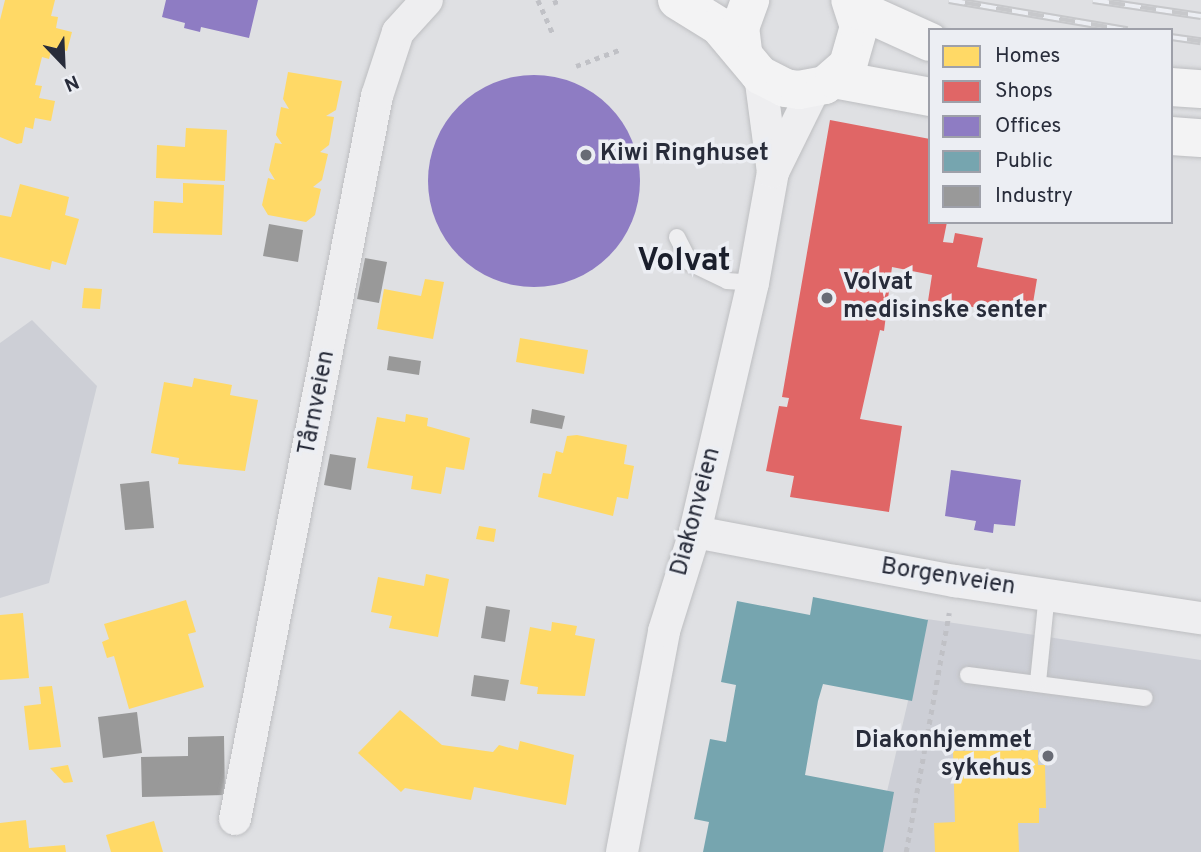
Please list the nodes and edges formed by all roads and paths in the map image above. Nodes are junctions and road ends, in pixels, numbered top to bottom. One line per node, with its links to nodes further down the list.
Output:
1 (427, 0): 29 (street, Tårnveien)
2 (538, 0): 8 (path)
3 (561, 0): 6 (path)
4 (677, 0): 11 (main road)
5 (750, 0): 11 (main road)
6 (553, 3)
7 (852, 4): 9 (main road); 13 (main road)
8 (553, 34)
9 (928, 41)
10 (619, 50): 12 (path)
11 (752, 63): 13 (main road); 19 (street, Diakonveien)
12 (576, 66)
13 (824, 84): 16 (main road); 19 (street, Diakonveien)
14 (1173, 87): 15 (main road)
15 (1201, 89)
16 (928, 97)
17 (1173, 135): 18 (main road)
18 (1201, 138)
19 (773, 172): 21 (street, Diakonveien)
20 (677, 237): 21 (lane)
21 (753, 283): 22 (street, Diakonveien)
22 (695, 532): 23 (street, Borgenveien); 30 (street, Diakonveien)
23 (955, 581): 24 (street, Borgenveien); 31 (path)
24 (1047, 594): 25 (street, Borgenveien); 27 (lane)
25 (1201, 618)
26 (968, 675): 27 (lane)
27 (1038, 681): 28 (lane)
28 (1145, 698)
29 (235, 819)
30 (622, 852)
31 (906, 852)

